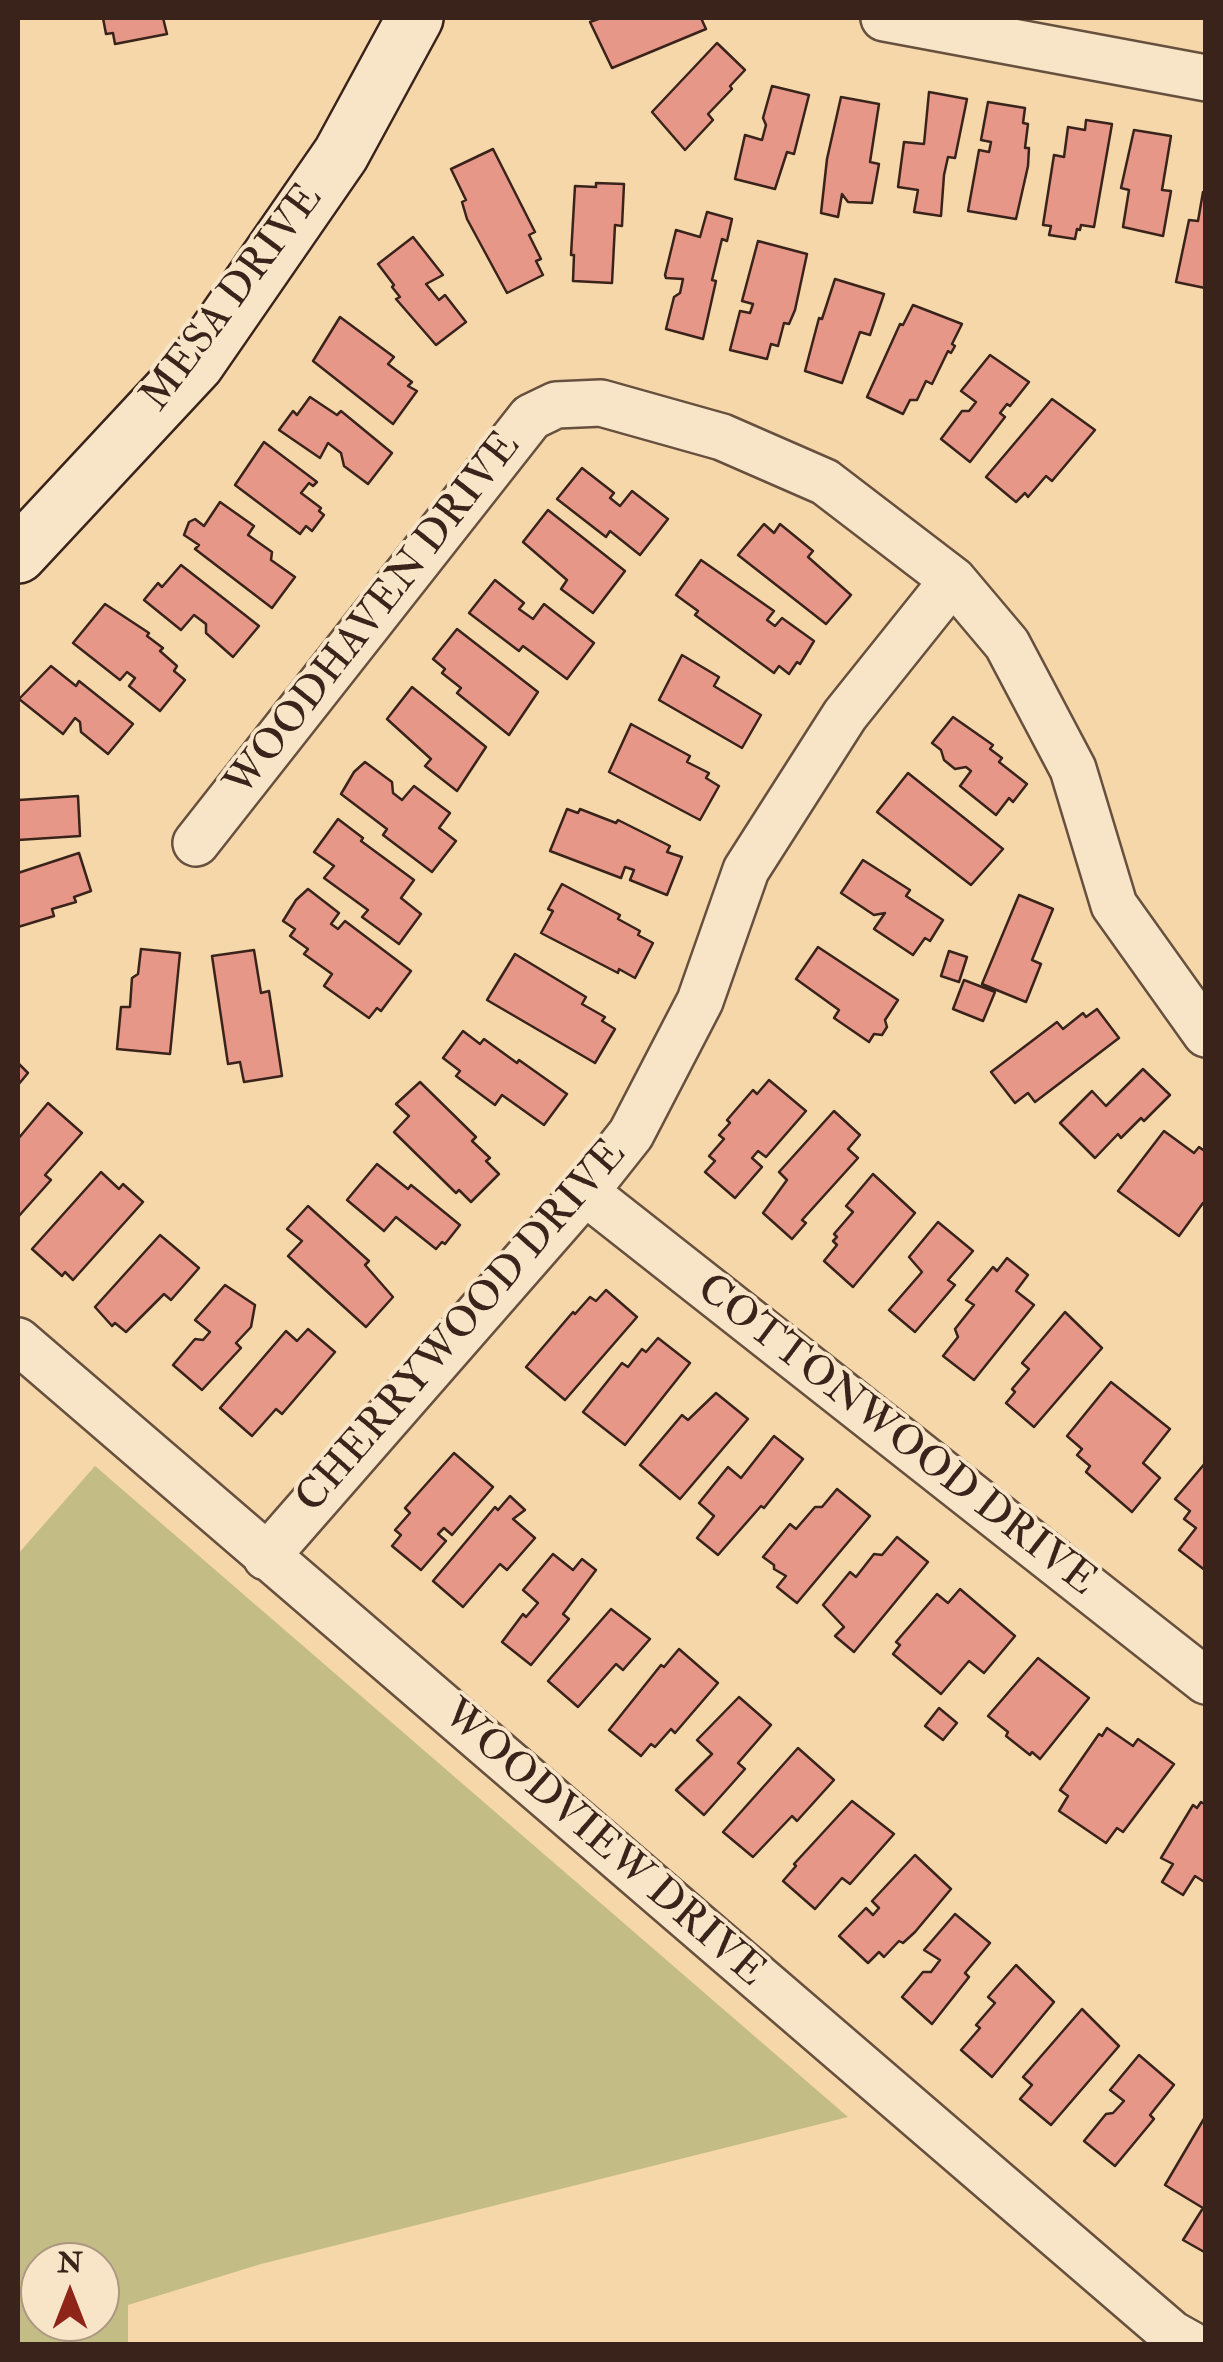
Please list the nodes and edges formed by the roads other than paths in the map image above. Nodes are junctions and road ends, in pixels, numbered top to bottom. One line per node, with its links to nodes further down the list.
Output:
1 (416, 18): 4 (main road, MESA DRIVE)
2 (884, 18): 3 (street)
3 (1206, 78)
4 (18, 555)
5 (953, 580): 6 (street, WOODHAVEN DRIVE); 7 (street, WOODHAVEN DRIVE); 8 (street, CHERRYWOOD DRIVE)
6 (196, 843)
7 (1206, 1034)
8 (585, 1192): 10 (street, CHERRYWOOD DRIVE); 11 (street, COTTONWOOD DRIVE)
9 (18, 1340): 10 (street, WOODVIEW DRIVE)
10 (266, 1557): 12 (street, WOODVIEW DRIVE)
11 (1206, 1681)
12 (1190, 2344)

